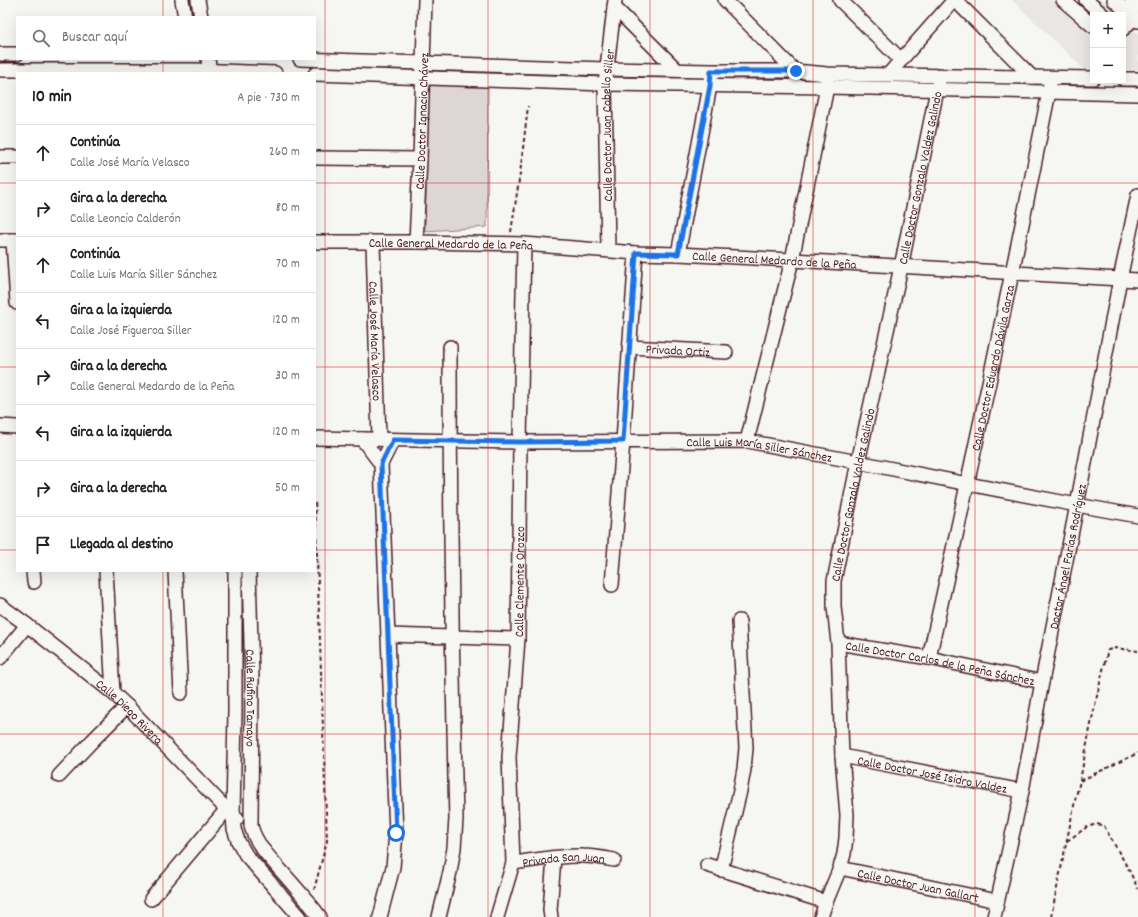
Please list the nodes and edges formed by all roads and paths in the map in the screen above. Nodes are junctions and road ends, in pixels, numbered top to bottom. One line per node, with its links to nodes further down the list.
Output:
1 (182, 0): 13 (street)
2 (198, 0): 14 (street)
3 (425, 0): 21 (street, Calle Doctor Ignacio Chávez)
4 (725, 0): 28 (street)
5 (840, 0): 20 (street)
6 (955, 0): 20 (street); 34 (street)
7 (1063, 0): 15 (street)
8 (1086, 0): 12 (street)
9 (1114, 0): 11 (street)
10 (615, 3): 24 (street, Calle Doctor Juan Cabello Siller); 26 (street)
11 (1136, 11): 16 (street)
12 (1100, 12)
13 (185, 16)
14 (201, 16)
15 (1090, 23)
16 (1126, 25)
17 (0, 54): 18 (street)
18 (16, 54)
19 (316, 60): 21 (street)
20 (901, 60): 32 (street)
21 (422, 63): 24 (street); 36 (street, Calle Doctor Ignacio Chávez)
22 (193, 67): 23 (street); 25 (street)
23 (209, 68): 29 (street)
24 (606, 69): 26 (street); 40 (street, Calle Doctor Juan Cabello Siller)
25 (0, 70)
26 (677, 70): 27 (street)
27 (711, 71): 28 (street); 41 (street)
28 (796, 71): 31 (street); 42 (street)
29 (262, 72)
30 (316, 74): 36 (street)
31 (827, 74): 32 (street); 43 (street)
32 (889, 74): 33 (street)
33 (940, 75): 34 (street); 44 (street, Calle Doctor Gonzalo Valdez Galindo)
34 (1032, 77): 35 (street)
35 (1050, 77): 37 (street); 45 (street, Calle Doctor Eduardo Dávila Garza)
36 (422, 78): 40 (street); 51 (street, Calle Doctor Ignacio Chávez)
37 (1090, 78)
38 (1126, 79): 39 (street)
39 (1138, 79)
40 (605, 84): 41 (street); 59 (street, Calle Doctor Juan Cabello Siller)
41 (710, 86): 42 (street); 61 (street)
42 (795, 87): 43 (street)
43 (826, 87): 44 (street); 62 (street)
44 (937, 90): 45 (street); 63 (street, Calle Doctor Gonzalo Valdez Galindo)
45 (1049, 92): 46 (street); 64 (street, Calle Doctor Eduardo Dávila Garza)
46 (1138, 94)
47 (528, 106): 57 (path)
48 (0, 157): 49 (street)
49 (16, 157)
50 (316, 158): 51 (street)
51 (420, 159): 55 (street, Calle Doctor Ignacio Chávez)
52 (1138, 195): 65 (street, Doctor Ángel Farías Rodríguez)
53 (10, 240): 67 (street)
54 (316, 242): 56 (street, Calle General Medardo de la Peña)
55 (416, 242): 56 (street, Calle General Medardo de la Peña); 57 (street, Calle General Medardo de la Peña)
56 (373, 243): 75 (street, Calle José María Velasco)
57 (510, 243): 58 (street, Calle General Medardo de la Peña)
58 (524, 244): 59 (street, Calle General Medardo de la Peña); 80 (street, Calle Clemente Orozco)
59 (608, 250): 60 (street, Calle General Medardo de la Peña)
60 (636, 253): 61 (street, Calle General Medardo de la Peña); 69 (street)
61 (678, 254): 62 (street, Calle General Medardo de la Peña)
62 (792, 260): 63 (street, Calle General Medardo de la Peña); 79 (street)
63 (901, 267): 64 (street, Calle General Medardo de la Peña); 81 (street, Calle Doctor Gonzalo Valdez Galindo)
64 (1012, 273): 65 (street, Calle General Medardo de la Peña); 83 (street, Calle Doctor Eduardo Dávila Garza)
65 (1120, 279): 66 (street, Calle General Medardo de la Peña); 84 (street, Doctor Ángel Farías Rodríguez)
66 (1138, 280)
67 (16, 294)
68 (450, 347): 77 (street)
69 (629, 347): 70 (street, Privada Ortiz); 78 (street)
70 (726, 352)
71 (0, 426): 72 (street)
72 (16, 426)
73 (316, 438): 74 (street, Calle Luis María Siller Sánchez)
74 (362, 439): 75 (street, Calle Luis María Siller Sánchez); 82 (street)
75 (379, 439): 76 (street, Calle Luis María Siller Sánchez)
76 (393, 440): 77 (street, Calle Luis María Siller Sánchez); 82 (street)
77 (450, 441): 80 (street, Calle Luis María Siller Sánchez); 96 (street)
78 (623, 441): 79 (street, Calle Luis María Siller Sánchez); 80 (street, Calle Luis María Siller Sánchez); 91 (street)
79 (748, 441): 81 (street, Calle Luis María Siller Sánchez)
80 (520, 442): 97 (street, Calle Clemente Orozco)
81 (858, 462): 83 (street, Calle Luis María Siller Sánchez); 98 (street, Calle Doctor Gonzalo Valdez Galindo)
82 (381, 464): 95 (street)
83 (968, 484): 84 (street, Calle Luis María Siller Sánchez); 101 (street, Calle Doctor Eduardo Dávila Garza)
84 (1077, 505): 85 (street, Calle Luis María Siller Sánchez); 102 (street, Doctor Ángel Farías Rodríguez)
85 (1138, 516)
86 (316, 526): 124 (path)
87 (106, 572): 104 (street)
88 (174, 572): 103 (street)
89 (235, 572): 111 (street, Calle Rufino Tamayo)
90 (249, 572): 112 (street, Calle Rufino Tamayo)
91 (612, 585)
92 (0, 605): 94 (street, Calle Diego Rivera)
93 (739, 622): 119 (street)
94 (27, 624): 100 (street); 104 (street, Calle Diego Rivera)
95 (388, 635): 96 (street); 126 (street)
96 (452, 638): 97 (street); 127 (street)
97 (518, 639): 116 (street, Calle Clemente Orozco)
98 (838, 643): 101 (street, Calle Doctor Carlos de la Peña Sánchez); 107 (street, Calle Doctor Gonzalo Valdez Galindo)
99 (1138, 651): 109 (path)
100 (0, 658)
101 (929, 658): 102 (street, Calle Doctor Carlos de la Peña Sánchez)
102 (1042, 682): 110 (street, Doctor Ángel Farías Rodríguez)
103 (181, 693)
104 (114, 694): 105 (street, Calle Diego Rivera)
105 (127, 706): 108 (street); 111 (street, Calle Diego Rivera)
106 (1138, 753): 109 (path)
107 (842, 756): 110 (street, Calle Doctor José Isidro Valdez); 118 (street, Calle Doctor Gonzalo Valdez Galindo)
108 (59, 776)
109 (1080, 781): 113 (path)
110 (1022, 792): 123 (street, Doctor Ángel Farías Rodríguez)
111 (230, 813): 112 (street, Calle Diego Rivera); 121 (street); 125 (street, Calle Rufino Tamayo)
112 (250, 826): 124 (street)
113 (1066, 842): 120 (path); 132 (path)
114 (554, 858): 115 (street, Privada San Juan); 116 (street, Privada San Juan); 129 (street)
115 (614, 860)
116 (514, 863): 128 (street, Calle Clemente Orozco)
117 (707, 865): 119 (street)
118 (840, 868): 122 (street, Calle Doctor Gonzalo Valdez Galindo); 123 (street, Calle Doctor Juan Gallart)
119 (721, 870): 122 (street)
120 (1138, 888)
121 (151, 899)
122 (826, 902): 130 (street, Calle Doctor Gonzalo Valdez Galindo)
123 (997, 902): 131 (street, Doctor Ángel Farías Rodríguez)
124 (314, 912)
125 (300, 917)
126 (380, 917)
127 (439, 917)
128 (497, 917)
129 (550, 917)
130 (820, 917)
131 (994, 917)
132 (1050, 917)

